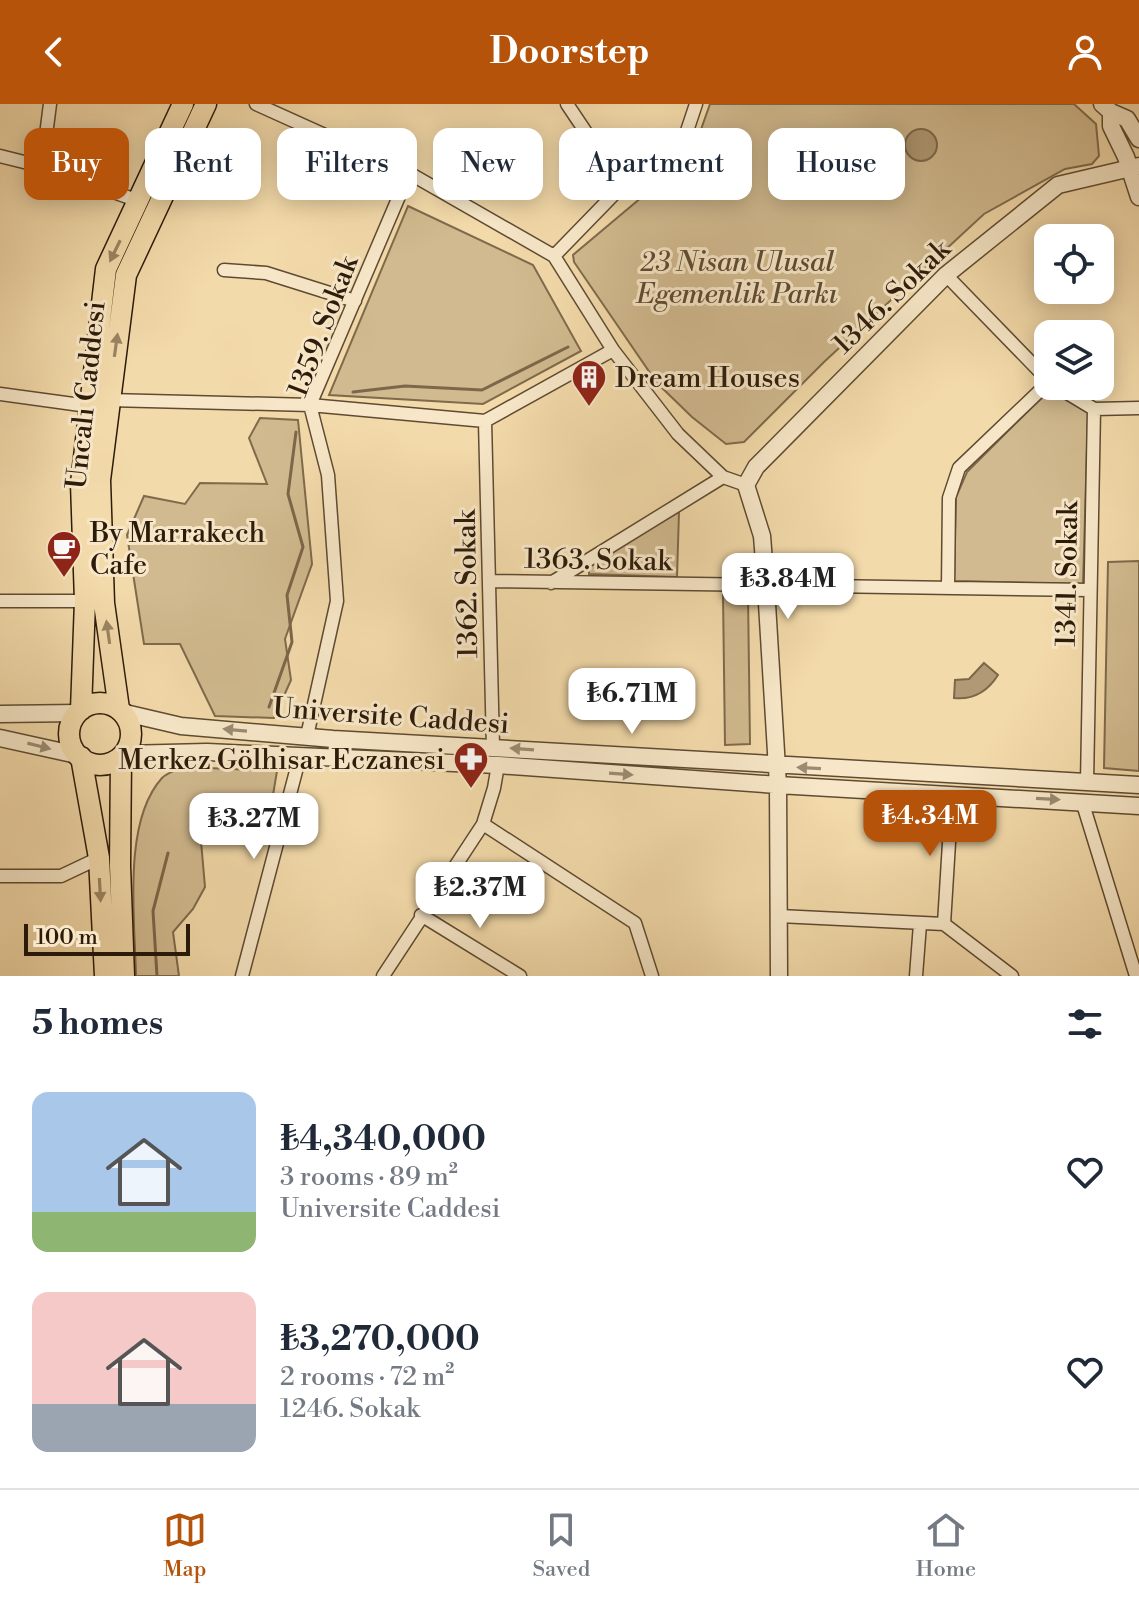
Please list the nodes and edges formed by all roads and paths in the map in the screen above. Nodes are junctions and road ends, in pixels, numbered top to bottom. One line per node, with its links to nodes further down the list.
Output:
1 (50, 104): 8 (street)
2 (183, 104): 23 (main road, Uncalı Caddesi)
3 (206, 104): 32 (main road, Uncalı Caddesi, one-way to 3)
4 (256, 104): 9 (street)
5 (567, 104): 10 (street)
6 (696, 104): 11 (street)
7 (1111, 107): 12 (street); 13 (street)
8 (47, 128)
9 (309, 128)
10 (583, 128)
11 (688, 128)
12 (1116, 136): 16 (street); 17 (street)
13 (1139, 139)
14 (0, 156): 15 (street)
15 (24, 162)
16 (1134, 167): 17 (street, 1346. Sokak); 19 (street)
17 (1100, 175): 26 (street, 1346. Sokak)
18 (417, 178): 24 (street)
19 (1139, 197)
20 (129, 198): 23 (street)
21 (398, 200): 27 (street, 1359. Sokak)
22 (608, 200): 24 (street)
23 (139, 201): 35 (main road, Uncalı Caddesi, one-way to 35)
24 (554, 256): 28 (street)
25 (224, 270): 27 (street)
26 (946, 275): 29 (street); 40 (street, 1346. Sokak)
27 (355, 301): 34 (street, 1359. Sokak)
28 (613, 350): 38 (street); 39 (street)
29 (1034, 367)
30 (0, 394): 35 (street)
31 (1034, 396): 44 (street)
32 (109, 400): 34 (street); 48 (main road, Uncalı Caddesi, one-way to 32)
33 (1079, 400): 37 (street)
34 (310, 405): 38 (street); 51 (street, 1359. Sokak)
35 (88, 406): 47 (main road, Uncalı Caddesi)
36 (1139, 408): 37 (street)
37 (1094, 409): 45 (street, 1341. Sokak)
38 (485, 421): 41 (street, 1362. Sokak)
39 (723, 477): 40 (street); 42 (street)
40 (746, 485): 43 (street)
41 (491, 581): 42 (street, 1363. Sokak); 53 (street, 1362. Sokak)
42 (551, 583): 43 (street, 1363. Sokak)
43 (766, 587): 44 (street, 1363. Sokak); 58 (street)
44 (948, 588): 45 (street, 1363. Sokak)
45 (1089, 590): 59 (street, 1341. Sokak)
46 (0, 601): 47 (street)
47 (85, 601): 49 (main road, Uncalı Caddesi)
48 (120, 711): 49 (main road); 51 (street, Universite Caddesi, one-way to 48); 55 (main road)
49 (79, 712): 50 (street); 54 (main road)
50 (0, 714)
51 (307, 736): 53 (street, Universite Caddesi)
52 (0, 738): 54 (street, one-way to 54)
53 (493, 747): 58 (street, Universite Caddesi, one-way to 53)
54 (79, 756): 55 (main road); 66 (main road)
55 (122, 756): 56 (street, Universite Caddesi); 73 (main road)
56 (300, 756): 57 (street, Universite Caddesi); 74 (street)
57 (498, 765): 60 (street, Universite Caddesi, one-way to 60); 65 (street)
58 (776, 766): 59 (street, Universite Caddesi, one-way to 58); 60 (street)
59 (1087, 783): 61 (street, Universite Caddesi)
60 (778, 785): 62 (street, Universite Caddesi); 69 (street)
61 (1139, 785)
62 (952, 794): 63 (street, Universite Caddesi, one-way to 63); 71 (street)
63 (1082, 801): 64 (street, Universite Caddesi); 81 (street)
64 (1139, 806)
65 (483, 824): 68 (street); 77 (street)
66 (99, 858): 67 (street); 72 (main road, one-way to 72)
67 (0, 876)
68 (421, 915): 75 (street); 76 (street)
69 (779, 916): 70 (street); 78 (street)
70 (920, 924): 71 (street); 79 (street)
71 (944, 924): 80 (street)
72 (105, 976)
73 (124, 976)
74 (242, 976)
75 (383, 976)
76 (520, 976)
77 (652, 976)
78 (779, 976)
79 (916, 976)
80 (1012, 976)
81 (1136, 976)

